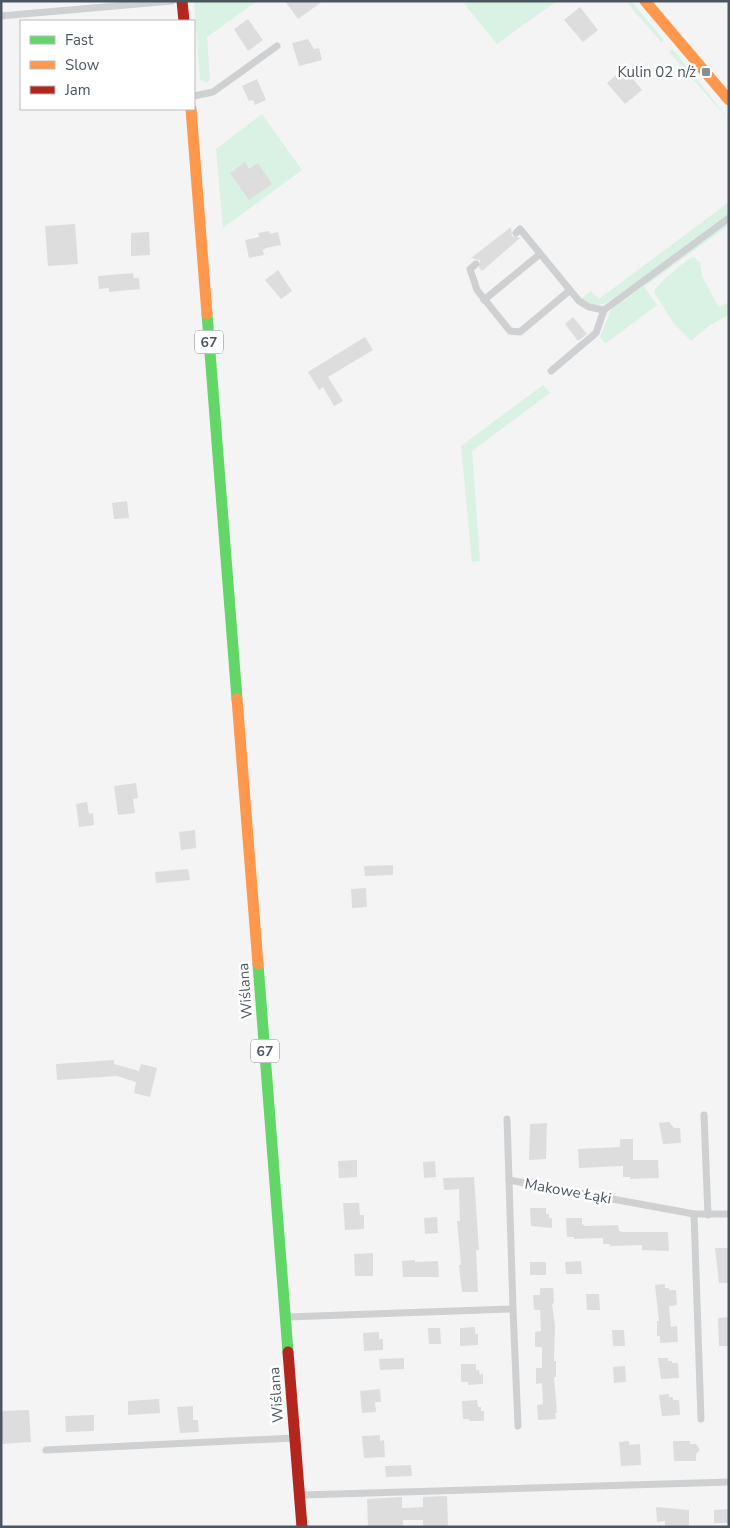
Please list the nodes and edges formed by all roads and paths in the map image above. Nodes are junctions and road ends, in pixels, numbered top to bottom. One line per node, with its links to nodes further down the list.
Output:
1 (172, 1): 4 (lane)
2 (182, 1): 5 (main road)
3 (645, 1): 8 (main road)
4 (1, 16)
5 (184, 20)
6 (277, 46): 7 (lane)
7 (195, 96)
8 (729, 100)
9 (191, 110): 25 (main road, Wiślana / 67)
10 (729, 218): 16 (lane)
11 (516, 233): 12 (lane)
12 (540, 254): 14 (lane); 15 (lane)
13 (476, 264): 15 (lane)
14 (569, 292): 15 (lane); 16 (lane)
15 (484, 300)
16 (604, 310): 17 (lane)
17 (551, 371)
18 (704, 1115): 23 (lane)
19 (507, 1120): 20 (lane)
20 (509, 1180): 21 (lane, Makowe Łąki); 24 (lane, Makowe Łąki)
21 (694, 1214): 23 (lane, Makowe Łąki); 26 (lane)
22 (729, 1214): 23 (lane, Makowe Łąki)
23 (708, 1215)
24 (513, 1309): 25 (lane); 27 (lane, Makowe Łąki)
25 (286, 1318): 28 (main road, Wiślana / 67)
26 (701, 1419)
27 (518, 1426)
28 (294, 1438): 29 (lane); 31 (main road, Wiślana / 67)
29 (46, 1450)
30 (729, 1482): 31 (lane)
31 (300, 1495): 32 (main road, Wiślana / 67)
32 (302, 1527)

